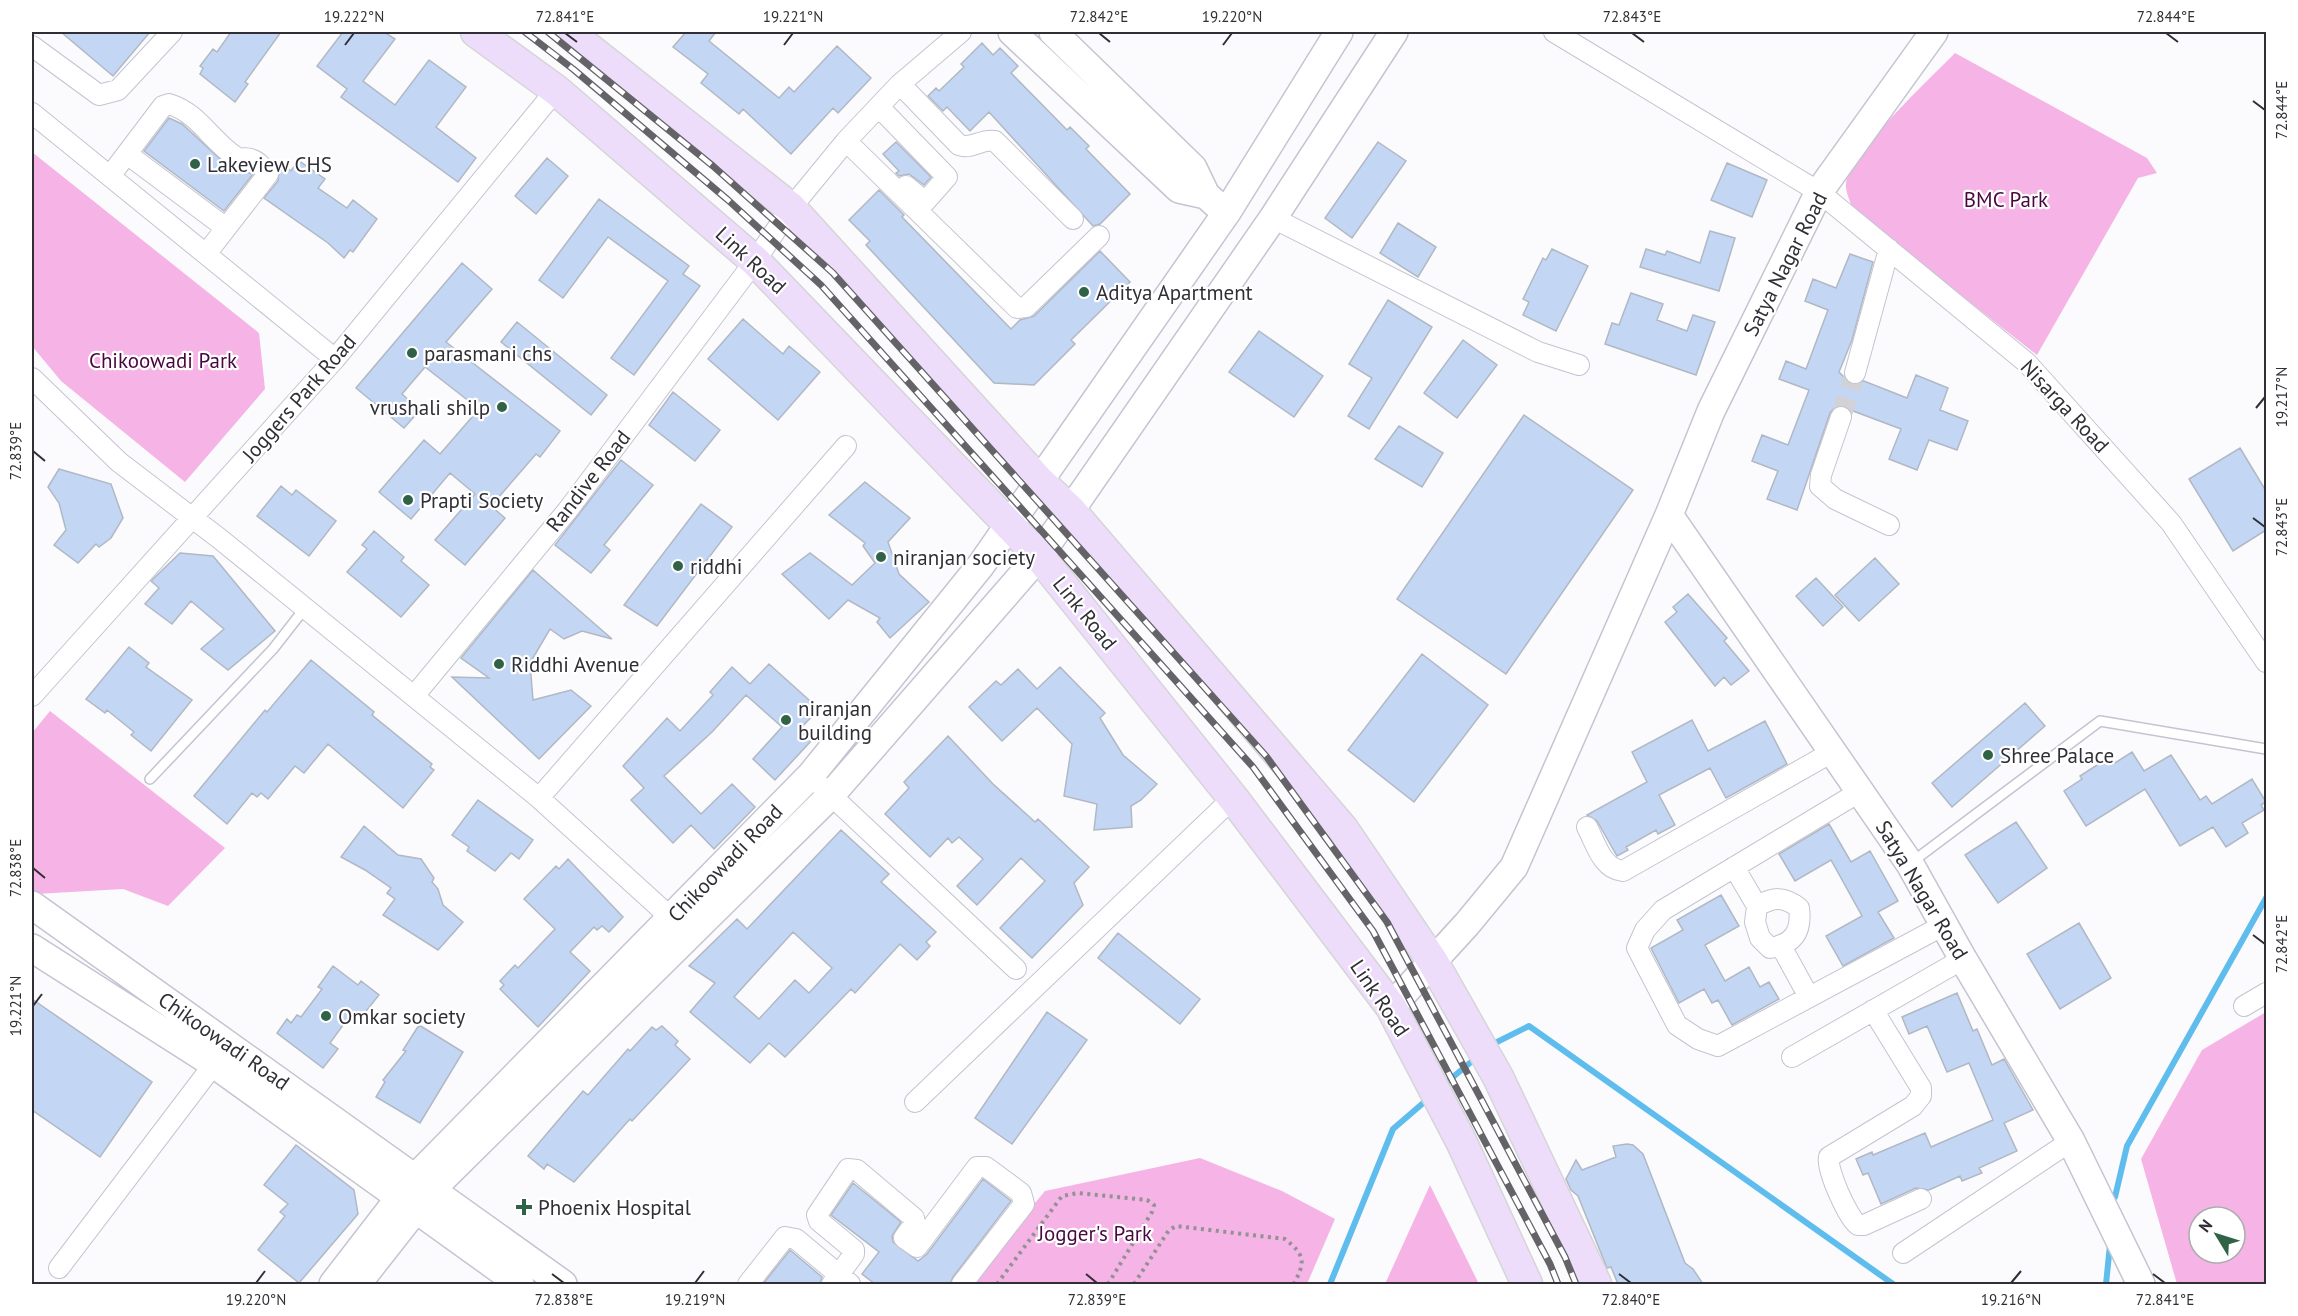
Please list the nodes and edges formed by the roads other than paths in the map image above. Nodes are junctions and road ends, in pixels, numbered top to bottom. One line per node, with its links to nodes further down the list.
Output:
1 (172, 32): 11 (street)
2 (476, 32): 13 (main road, Link Road)
3 (568, 32): 21 (main road)
4 (961, 32): 12 (street, Randive Road)
5 (1012, 32): 20 (street)
6 (1053, 32): 20 (street)
7 (1339, 32): 22 (street, Chikoowadi Road)
8 (1394, 32): 23 (street, Chikoowadi Road)
9 (1554, 32): 19 (street, Nisarga Road)
10 (1934, 32): 19 (street, Satya Nagar Road)
11 (32, 46)
12 (900, 84): 14 (street, Randive Road); 24 (street)
13 (556, 90): 29 (main road, Link Road); 30 (street, Joggers Park Road)
14 (879, 107): 16 (street, Randive Road); 16 (street)
15 (32, 113): 18 (street)
16 (850, 137): 21 (street, Randive Road); 26 (street)
17 (127, 154): 18 (street); 25 (street); 25 (street)
18 (110, 176): 28 (street)
19 (1819, 192): 27 (street, Nisarga Road); 40 (street, Satya Nagar Road)
20 (1206, 195): 22 (street)
21 (791, 208): 29 (street, Randive Road); 38 (main road)
22 (1227, 212): 35 (street, Chikoowadi Road)
23 (1273, 218): 31 (street); 37 (street, Chikoowadi Road)
24 (1073, 219)
25 (226, 228): 28 (street)
26 (1099, 236)
27 (1888, 249): 32 (street); 46 (street, Nisarga Road)
28 (206, 255): 30 (street)
29 (755, 261): 43 (main road, Link Road); 48 (street, Randive Road)
30 (334, 359): 41 (street, Joggers Park Road)
31 (1579, 365)
32 (1855, 373)
33 (32, 378): 41 (street)
34 (1841, 417): 42 (street)
35 (1065, 443): 37 (street); 38 (street, Chikoowadi Road)
36 (846, 446): 55 (street)
37 (1099, 471): 39 (street, Chikoowadi Road)
38 (1039, 481): 39 (main road); 43 (street, Chikoowadi Road)
39 (1071, 511): 44 (street, Chikoowadi Road); 67 (main road)
40 (1669, 515): 50 (street, Satya Nagar Road); 67 (street, Satya Nagar Road)
41 (193, 518): 45 (street); 47 (street, Joggers Park Road)
42 (1889, 525)
43 (1011, 526): 44 (main road, Link Road); 51 (street, Chikoowadi Road)
44 (1039, 556): 54 (street, Chikoowadi Road); 56 (main road, Link Road)
45 (305, 608): 48 (street); 52 (lane)
46 (2266, 662)
47 (32, 696)
48 (414, 696): 55 (street)
49 (2266, 749): 58 (lane)
50 (1834, 751): 53 (street, Satya Nagar Road); 57 (street)
51 (811, 775): 54 (street); 63 (street, Chikoowadi Road)
52 (150, 779)
53 (1861, 791): 58 (street, Satya Nagar Road); 59 (street)
54 (830, 796): 63 (street, Chikoowadi Road); 68 (street)
55 (539, 798): 63 (street)
56 (1233, 798): 72 (main road, Link Road); 76 (street)
57 (1587, 827)
58 (1910, 864): 62 (street, Satya Nagar Road)
59 (1734, 867): 61 (street); 70 (street)
60 (32, 905): 78 (street, Chikoowadi Road)
61 (1757, 906): 64 (street); 64 (street)
62 (1944, 925): 66 (street, Satya Nagar Road); 70 (street)
63 (680, 926): 78 (street, Chikoowadi Road)
64 (1781, 946): 70 (street)
65 (32, 948): 75 (street, Chikoowadi Road)
66 (1963, 959): 73 (street); 77 (street, Satya Nagar Road)
67 (1432, 962): 72 (street, Satya Nagar Road); 90 (main road)
68 (1016, 969)
69 (2266, 993): 71 (street)
70 (1809, 997)
71 (2244, 1006)
72 (1391, 1007): 89 (main road, Link Road)
73 (1873, 1010): 74 (street); 79 (street)
74 (1792, 1057)
75 (214, 1064): 78 (street, Chikoowadi Road); 81 (street)
76 (915, 1102)
77 (2071, 1141): 80 (street); 91 (street, Satya Nagar Road)
78 (415, 1194): 82 (street, Chikoowadi Road); 84 (street, Chikoowadi Road); 85 (street, Chikoowadi Road); 86 (street, Chikoowadi Road)
79 (1921, 1199)
80 (1903, 1253)
81 (59, 1268)
82 (555, 1282)
83 (840, 1282): 87 (street); 88 (street)
84 (333, 1284)
85 (357, 1284)
86 (520, 1284)
87 (748, 1284)
88 (962, 1284)
89 (1527, 1284)
90 (1596, 1284)
91 (2141, 1284)

